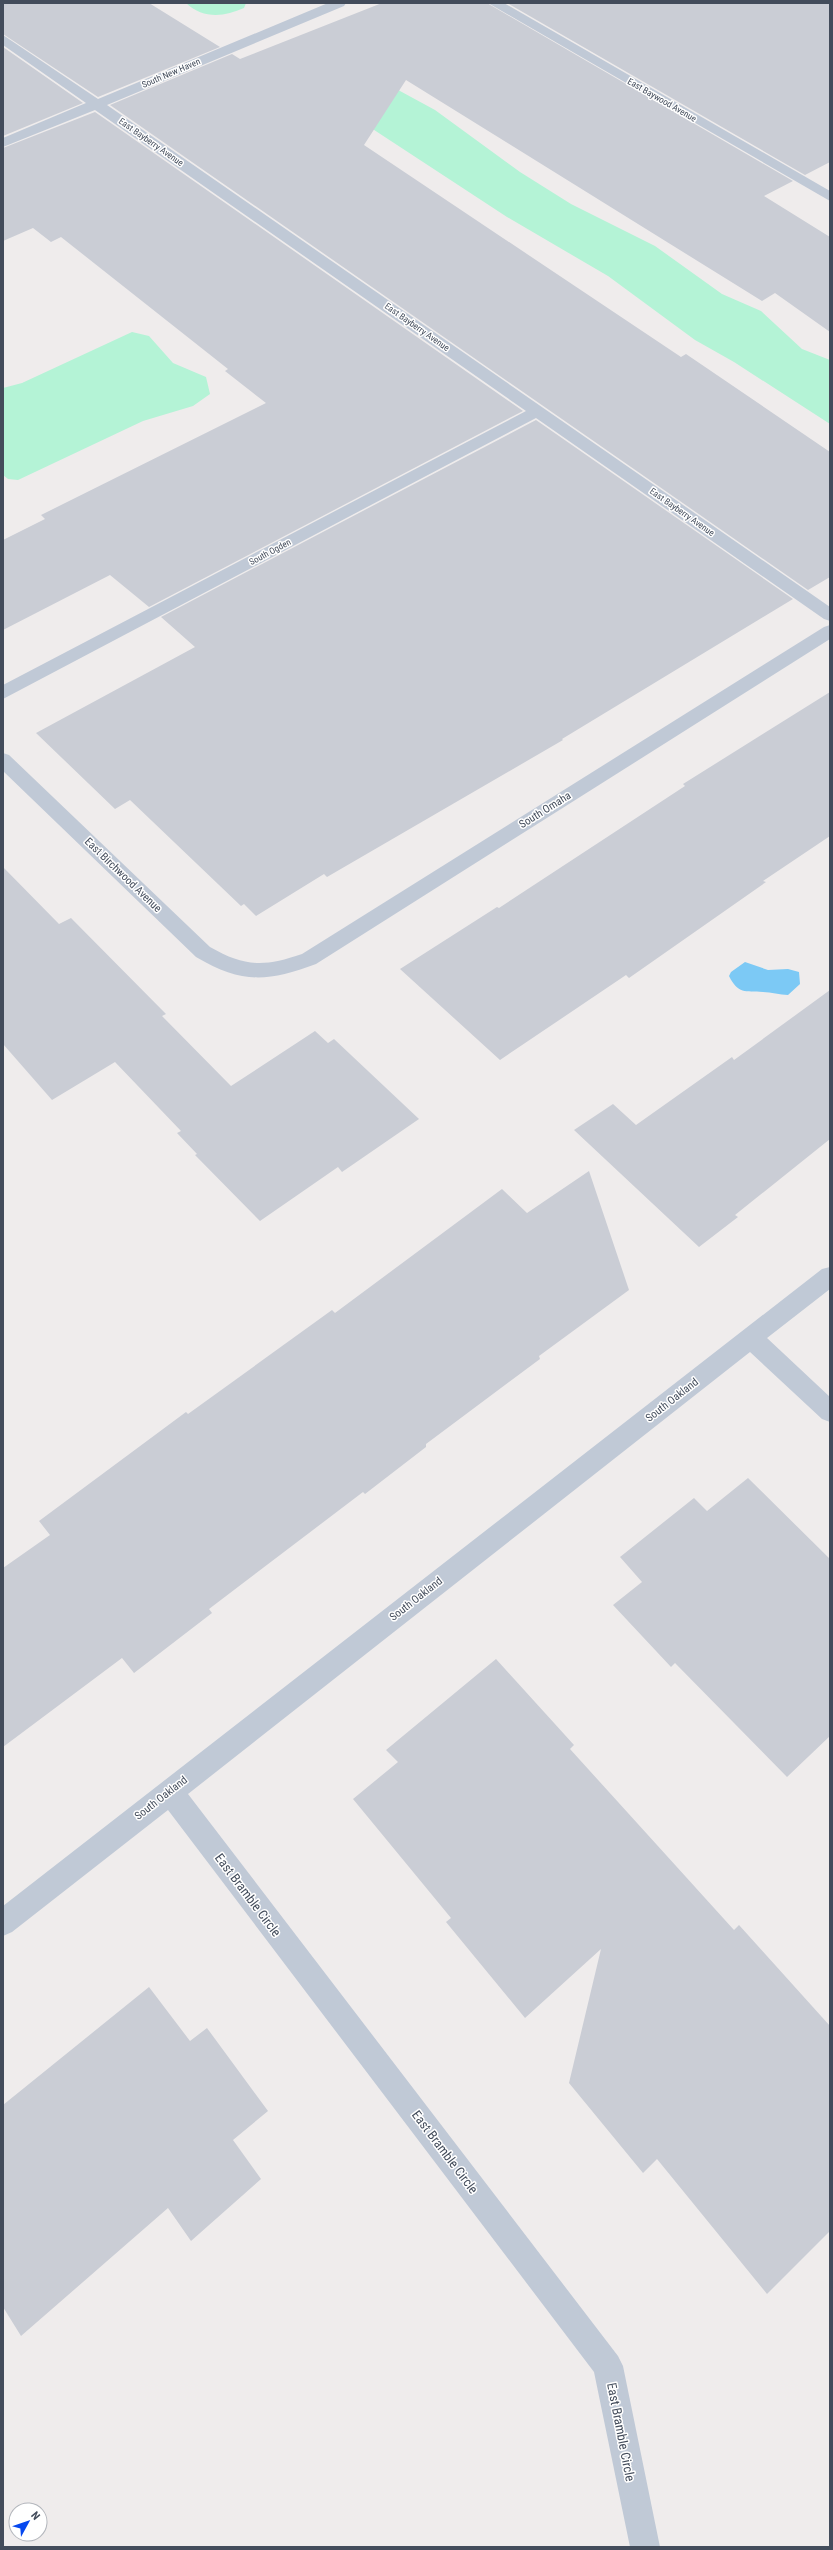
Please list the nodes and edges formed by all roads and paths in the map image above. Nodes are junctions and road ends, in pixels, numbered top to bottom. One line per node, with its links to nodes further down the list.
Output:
1 (339, 3): 4 (street, South New Haven)
2 (495, 3): 6 (street, East Baywood Avenue)
3 (3, 39): 4 (street, East Bayberry Avenue)
4 (97, 104): 5 (street, South New Haven); 7 (street, East Bayberry Avenue)
5 (3, 143)
6 (830, 197)
7 (537, 410): 8 (street, East Bayberry Avenue); 10 (street, South Ogden)
8 (830, 615)
9 (830, 631): 12 (street, South Omaha)
10 (3, 693)
11 (3, 760): 12 (street, East Birchwood Avenue)
12 (254, 973)
13 (830, 1276): 14 (street, South Oakland)
14 (751, 1338): 15 (street); 16 (street, South Oakland)
15 (830, 1412)
16 (169, 1791): 17 (street, South Oakland); 18 (street, East Bramble Circle)
17 (3, 1923)
18 (644, 2547)

